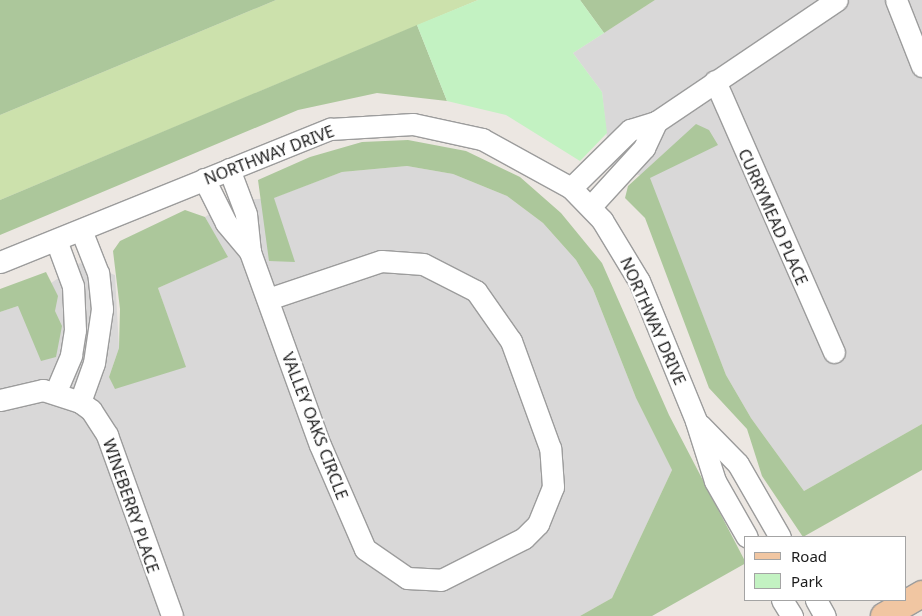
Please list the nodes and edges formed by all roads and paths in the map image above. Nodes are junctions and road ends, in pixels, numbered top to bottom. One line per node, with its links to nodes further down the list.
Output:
1 (837, 0): 4 (street)
2 (896, 0): 3 (street)
3 (922, 66)
4 (715, 81): 5 (street); 15 (street, CURRYMEAD PLACE)
5 (656, 122): 8 (street); 9 (street)
6 (229, 169): 7 (street, NORTHWAY DRIVE); 8 (street, NORTHWAY DRIVE); 12 (street, VALLEY OAKS CIRCLE)
7 (204, 180): 10 (street, NORTHWAY DRIVE); 12 (street, VALLEY OAKS CIRCLE)
8 (571, 188): 9 (street, NORTHWAY DRIVE)
9 (591, 206): 19 (street, NORTHWAY DRIVE)
10 (81, 230): 11 (street, NORTHWAY DRIVE); 18 (street)
11 (56, 240): 13 (street, NORTHWAY DRIVE); 16 (street)
12 (250, 252): 14 (street, VALLEY OAKS CIRCLE)
13 (0, 262)
14 (268, 299): 14 (street, VALLEY OAKS CIRCLE)
15 (834, 352)
16 (56, 391): 17 (street); 18 (street)
17 (0, 400)
18 (80, 402): 25 (street, WINEBERRY PLACE)
19 (696, 421): 20 (street, NORTHWAY DRIVE); 21 (street, NORTHWAY DRIVE)
20 (746, 536)
21 (779, 536)
22 (922, 594): 28 (main road)
23 (783, 601): 26 (street)
24 (817, 601): 27 (street)
25 (172, 616)
26 (792, 616)
27 (825, 616)
28 (884, 616)

